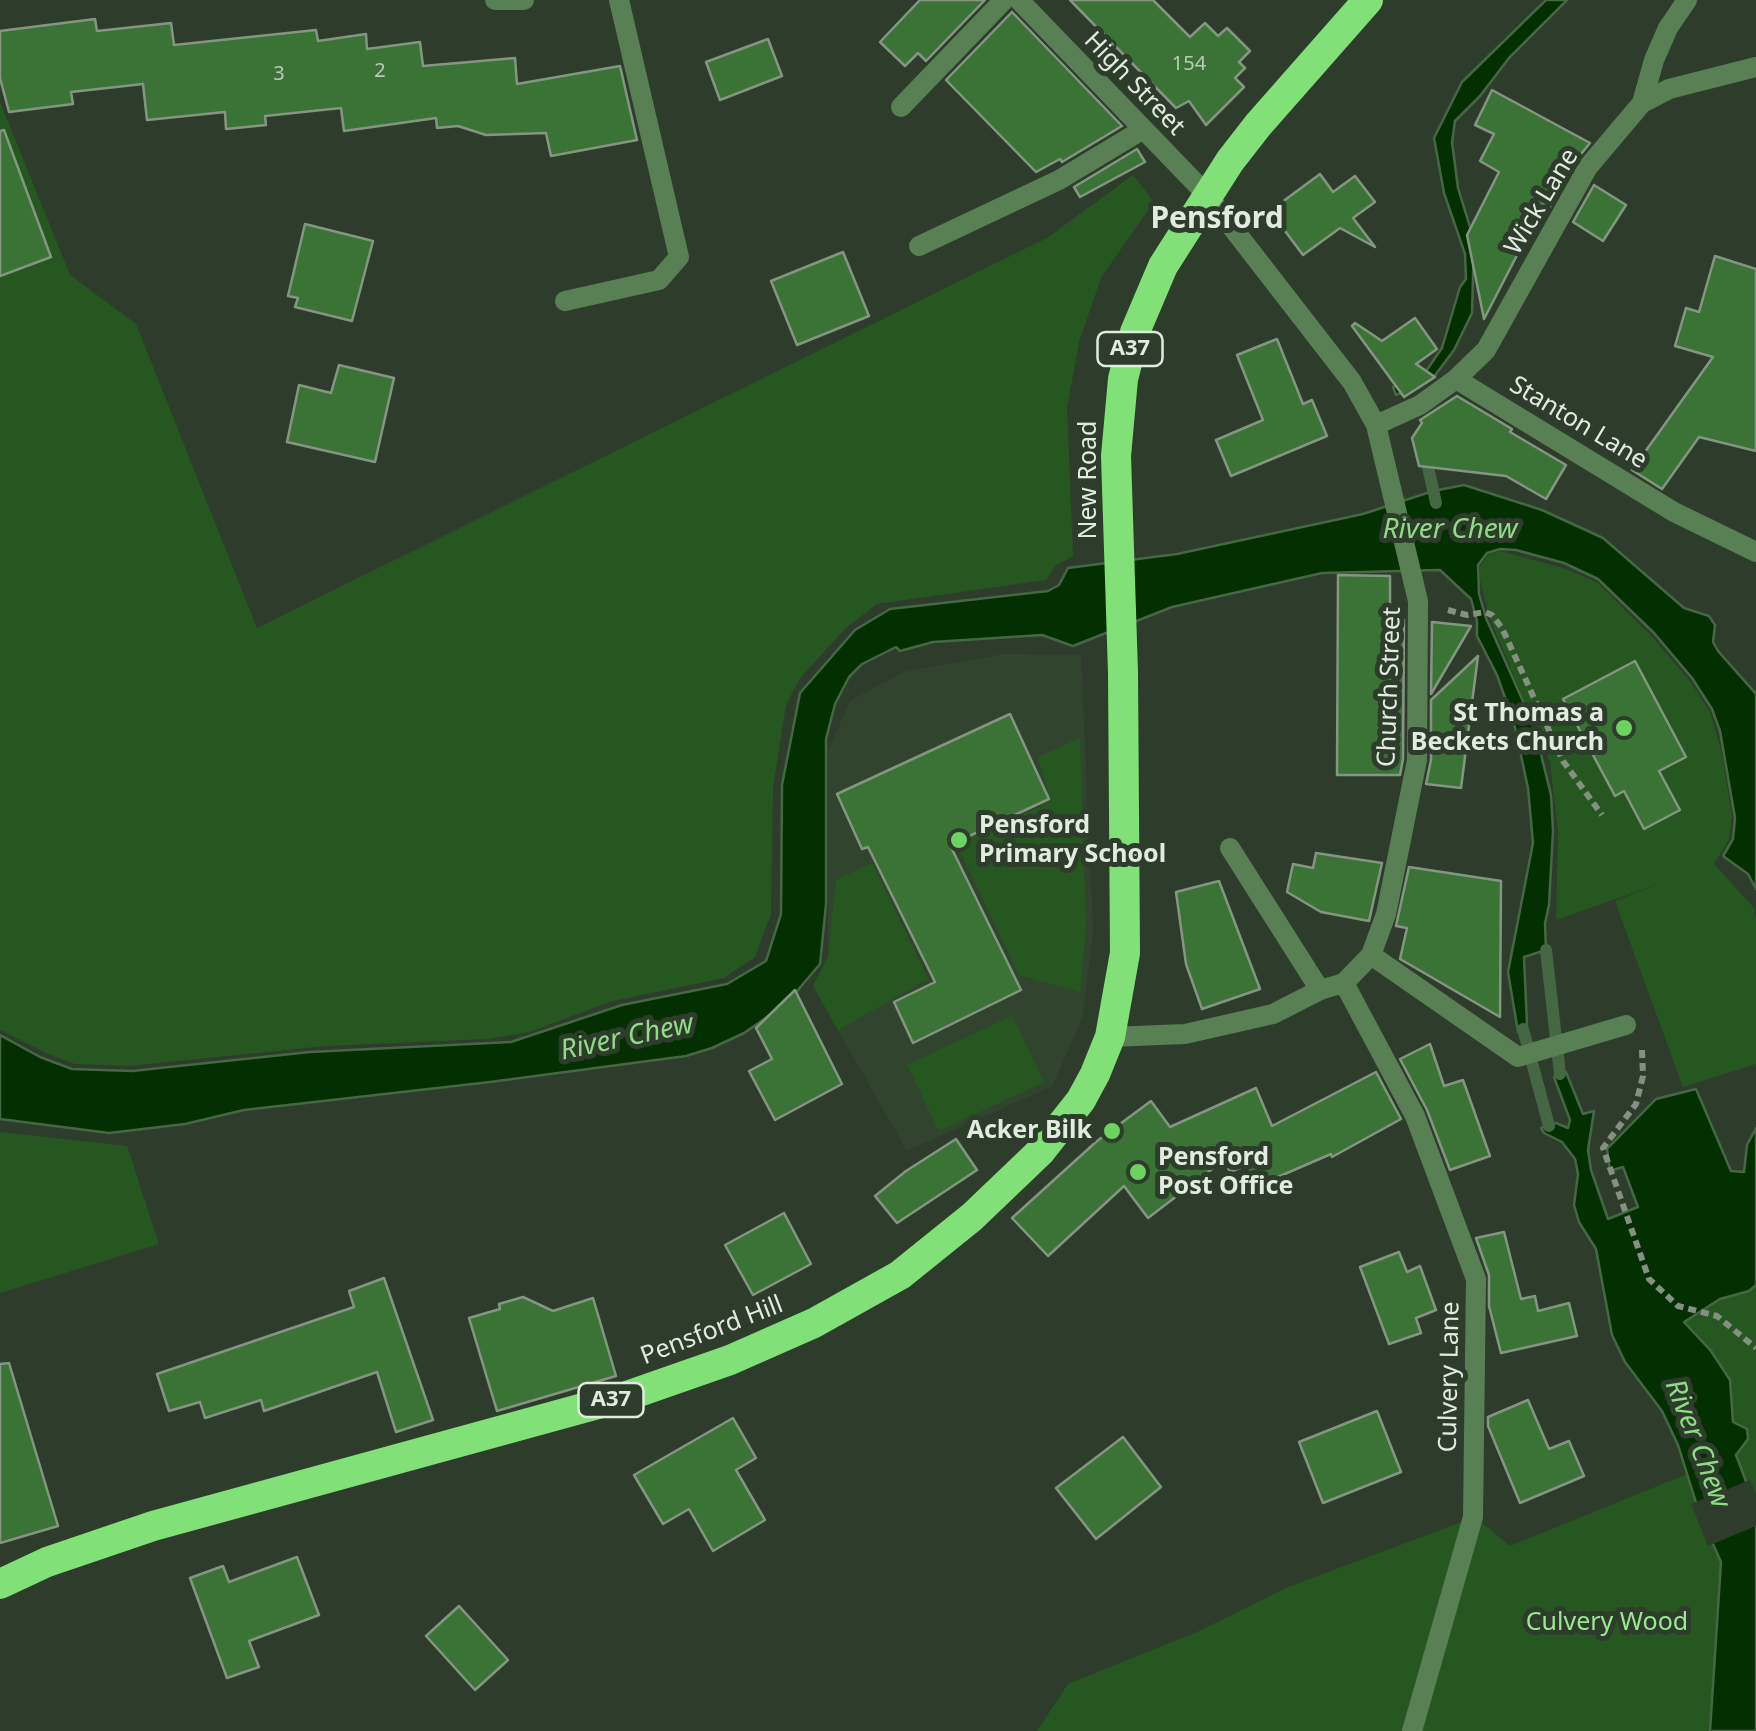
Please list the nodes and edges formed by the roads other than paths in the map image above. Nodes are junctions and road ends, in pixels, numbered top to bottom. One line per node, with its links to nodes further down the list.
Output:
1 (496, 0): 2 (street)
2 (524, 0)
3 (619, 0): 14 (street)
4 (1004, 0): 10 (street)
5 (1368, 0): 12 (highway, New Road / A37)
6 (1688, 0): 9 (street)
7 (1024, 2): 11 (street, High Street)
8 (1756, 67): 9 (street, Wick Lane)
9 (1642, 103): 15 (street, Wick Lane)
10 (901, 107)
11 (1142, 130): 12 (street, High Street); 13 (street)
12 (1207, 194): 16 (street, Church Street); 23 (highway, New Road / A37)
13 (919, 246)
14 (566, 301)
15 (1456, 379): 16 (street); 17 (street, Stanton Lane)
16 (1376, 425): 19 (street, Church Street)
17 (1756, 552)
18 (1230, 848): 21 (street)
19 (1372, 955): 20 (street, Church Street); 22 (street)
20 (1344, 983): 21 (street, Church Street); 25 (street, Culvery Lane)
21 (1320, 990): 23 (street, Church Street)
22 (1626, 1026)
23 (1110, 1037): 24 (highway, Pensford Hill / A37)
24 (0, 1584)
25 (1412, 1731)

